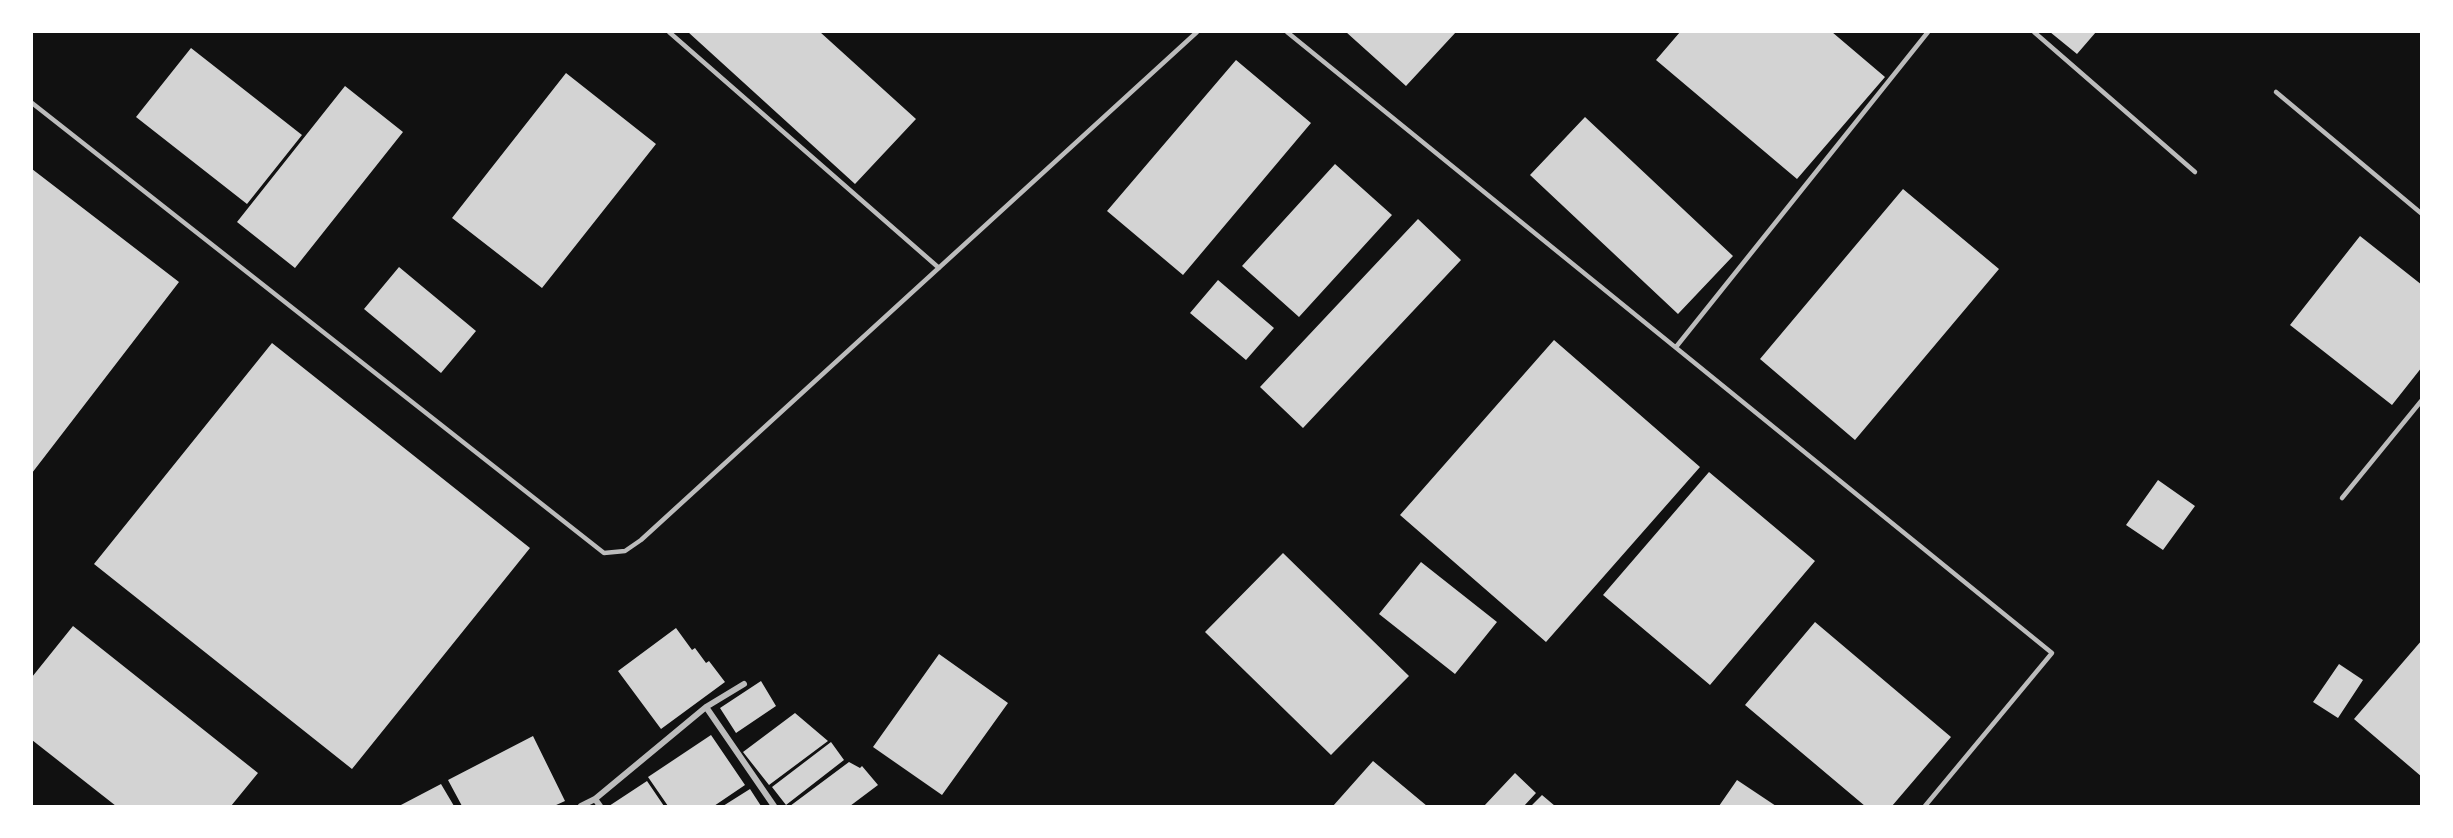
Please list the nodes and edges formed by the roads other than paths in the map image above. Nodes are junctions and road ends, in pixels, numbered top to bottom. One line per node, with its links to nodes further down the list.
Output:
1 (669, 32): 10 (lane)
2 (1197, 32): 10 (lane)
3 (1287, 32): 11 (lane)
4 (1928, 32): 11 (lane)
5 (2034, 32): 8 (lane)
6 (2276, 92): 9 (lane)
7 (32, 103): 10 (lane)
8 (2195, 172)
9 (2421, 214)
10 (939, 268)
11 (1676, 347): 20 (lane)
12 (2421, 400): 13 (lane)
13 (2342, 498)
14 (744, 684): 15 (street)
15 (706, 707): 16 (street); 19 (street)
16 (595, 799): 17 (street); 18 (street)
17 (581, 807)
18 (600, 807)
19 (774, 807)
20 (1925, 807)

